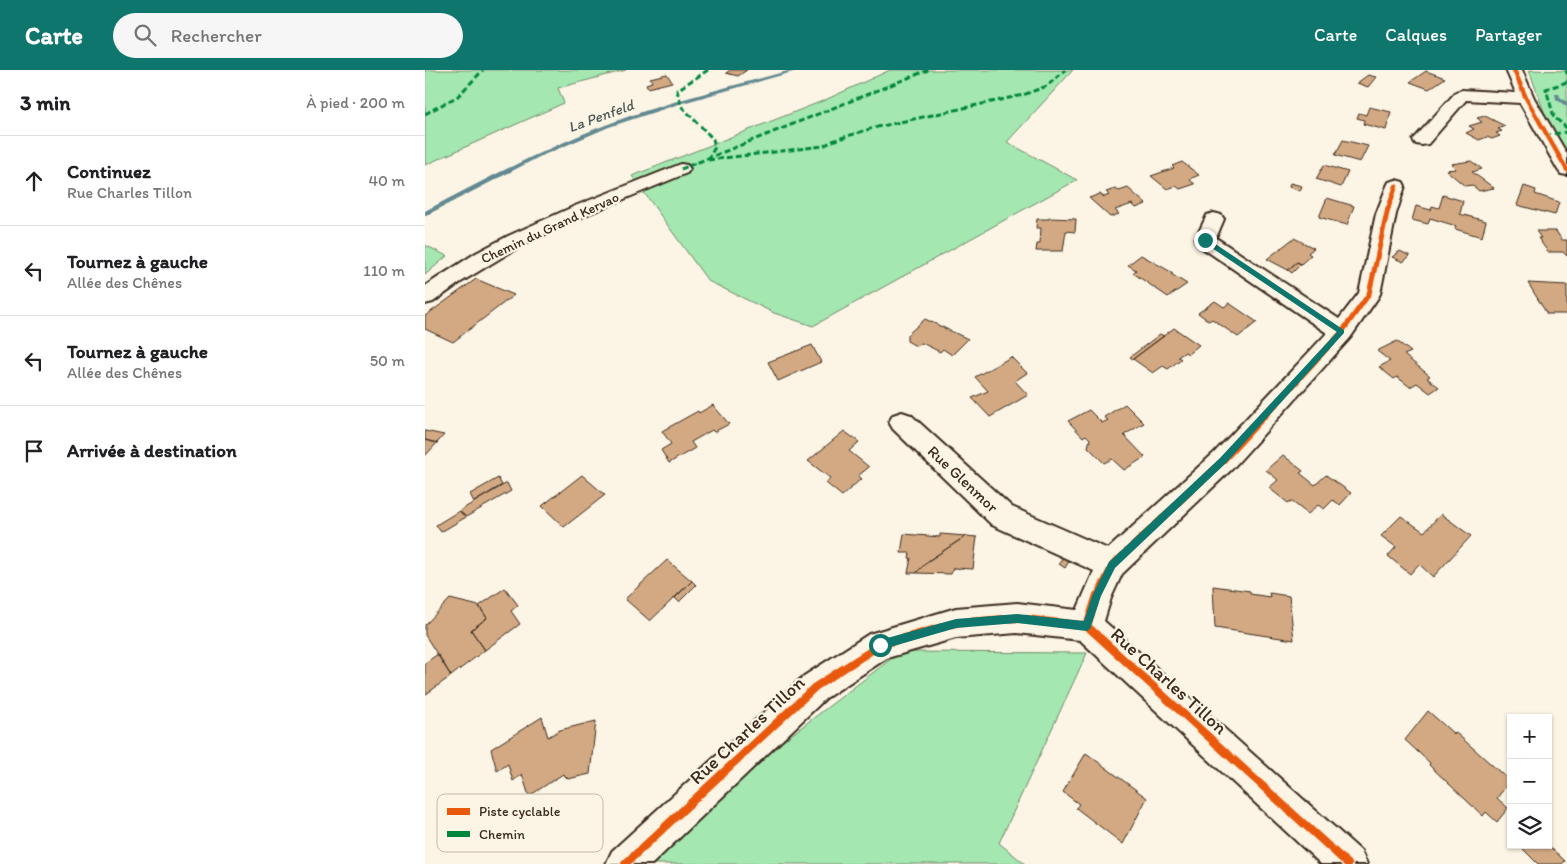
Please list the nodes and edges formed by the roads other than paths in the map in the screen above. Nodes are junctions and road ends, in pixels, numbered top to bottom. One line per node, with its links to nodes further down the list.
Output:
1 (1513, 70): 2 (street)
2 (1526, 98): 3 (street); 5 (street)
3 (1422, 140)
4 (681, 170): 8 (street, Chemin du Grand Kervao)
5 (1567, 170)
6 (1396, 186): 9 (street)
7 (1214, 219): 9 (street)
8 (425, 297)
9 (1342, 332): 11 (street)
10 (902, 422): 11 (street, Rue Glenmor)
11 (1112, 565): 12 (street)
12 (1087, 626): 13 (street, Rue Charles Tillon); 14 (street, Rue Charles Tillon)
13 (625, 864)
14 (1348, 864)

